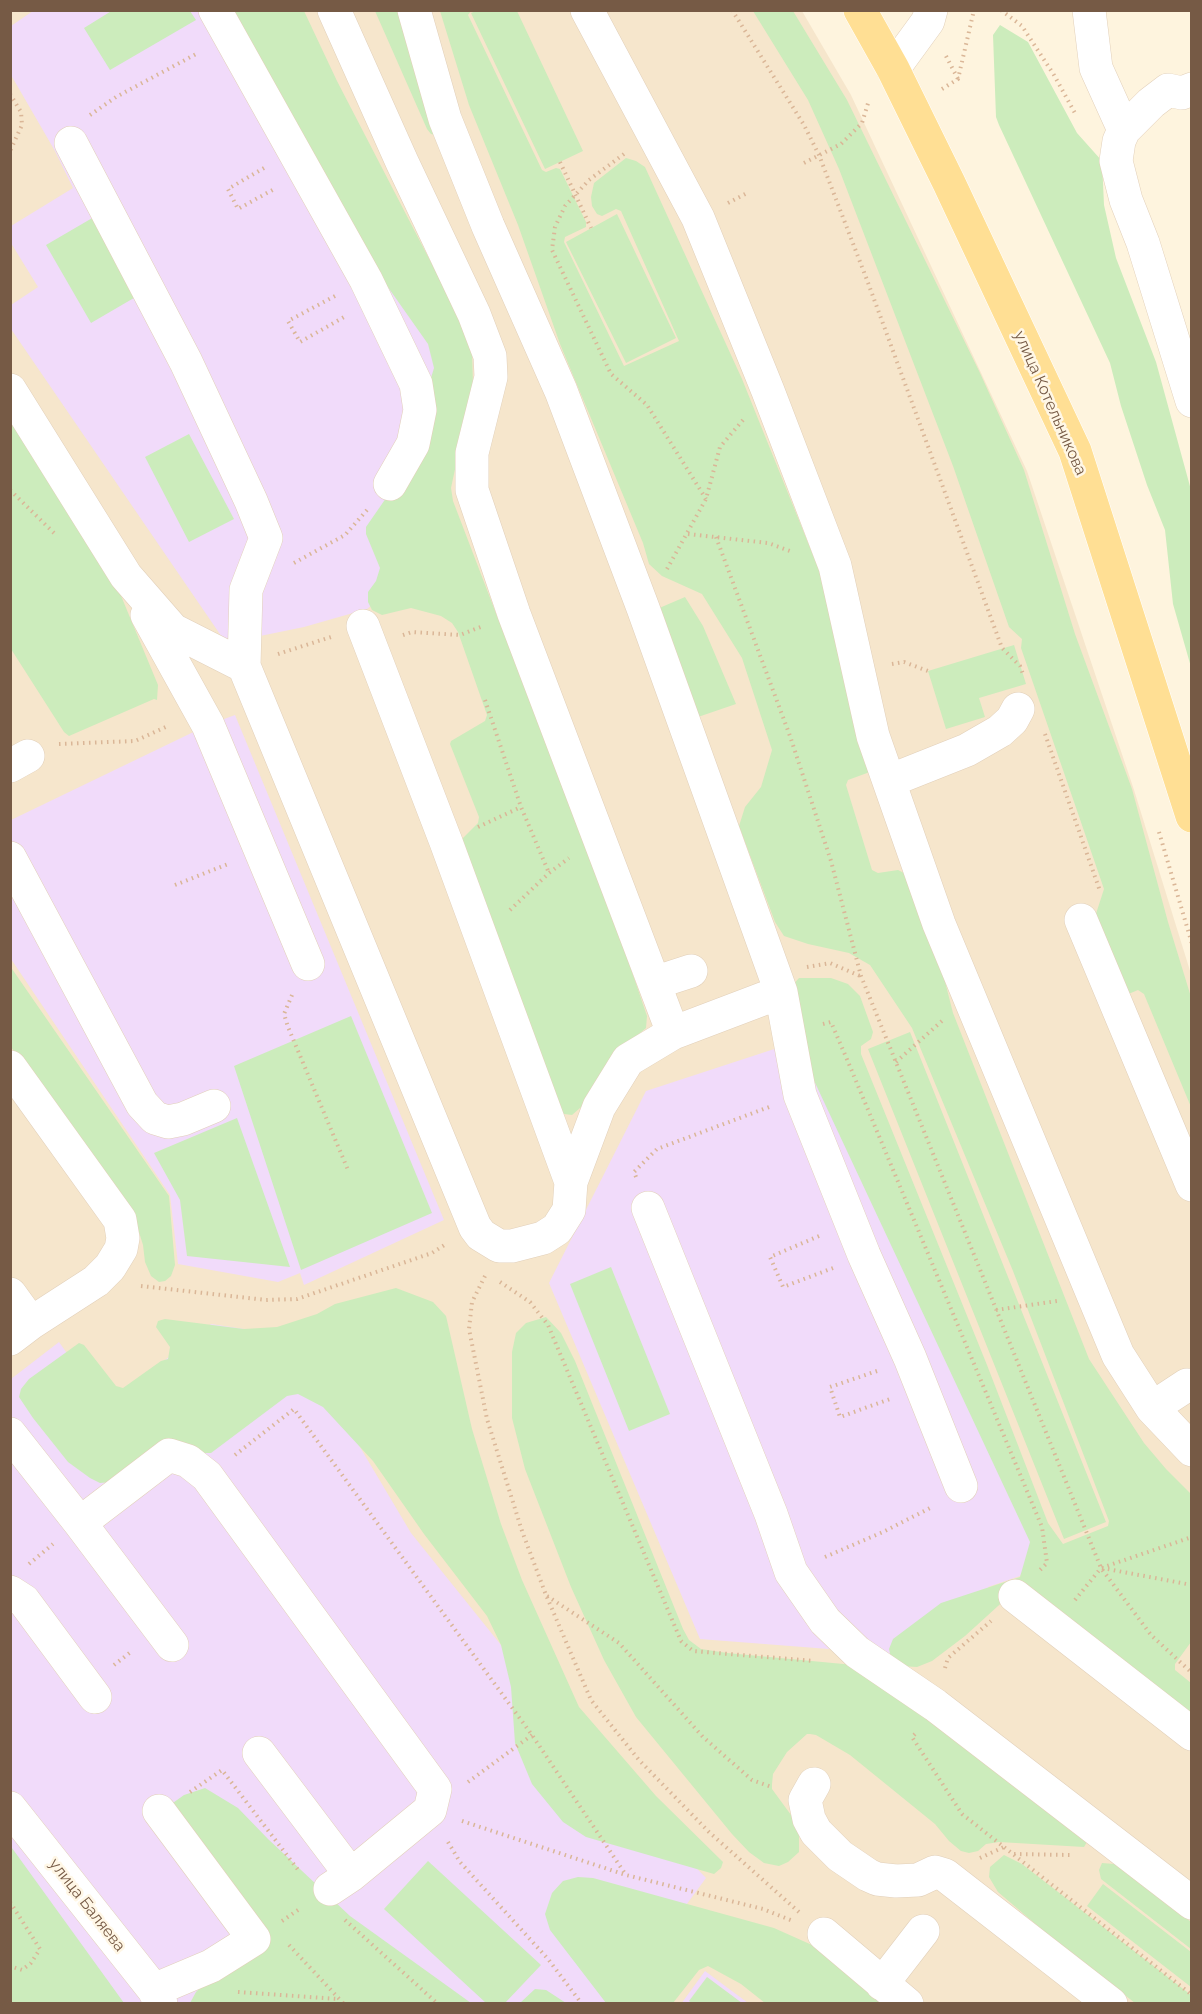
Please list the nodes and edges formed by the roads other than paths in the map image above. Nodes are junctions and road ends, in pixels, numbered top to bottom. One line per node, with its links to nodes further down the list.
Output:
1 (334, 10): 27 (street)
2 (414, 10): 26 (street)
3 (587, 10): 20 (street)
4 (860, 10): 8 (main road, улица Котельникова)
5 (931, 10): 8 (street)
6 (1089, 10): 10 (street)
7 (222, 23): 14 (street)
8 (893, 69): 19 (main road, улица Котельникова)
9 (1184, 83): 10 (street)
10 (1124, 130): 13 (street)
11 (71, 142): 17 (street)
12 (10, 390): 15 (street)
13 (1191, 401)
14 (390, 484)
15 (126, 576): 17 (street); 24 (street)
16 (363, 626): 31 (street)
17 (244, 666): 31 (street)
18 (1018, 709): 20 (street)
19 (1185, 769): 21 (main road, улица Котельникова)
20 (888, 781): 37 (street)
21 (1191, 816)
22 (10, 858): 30 (street)
23 (1082, 920): 32 (street)
24 (308, 964)
25 (691, 971): 27 (street)
26 (778, 982): 28 (street); 40 (street)
27 (654, 983): 28 (street)
28 (673, 1033): 31 (street)
29 (10, 1067): 35 (street)
30 (214, 1106)
31 (571, 1182)
32 (1191, 1185)
33 (648, 1208): 51 (street)
34 (10, 1294): 35 (street)
35 (21, 1331)
36 (1187, 1385): 37 (street)
37 (1152, 1408): 39 (street)
38 (10, 1434): 41 (street)
39 (1191, 1450)
40 (961, 1486)
41 (80, 1523): 44 (street); 47 (street)
42 (19, 1579): 45 (street)
43 (1005, 1607): 46 (street)
44 (157, 1645)
45 (101, 1684)
46 (1191, 1734)
47 (259, 1753)
48 (810, 1792): 56 (street)
49 (10, 1808): 55 (street, улица Баляева)
50 (159, 1811): 55 (street)
51 (1191, 1903)
52 (923, 1931): 54 (street)
53 (824, 1934): 54 (street)
54 (895, 1994)
55 (158, 1997)
56 (1111, 2004)

